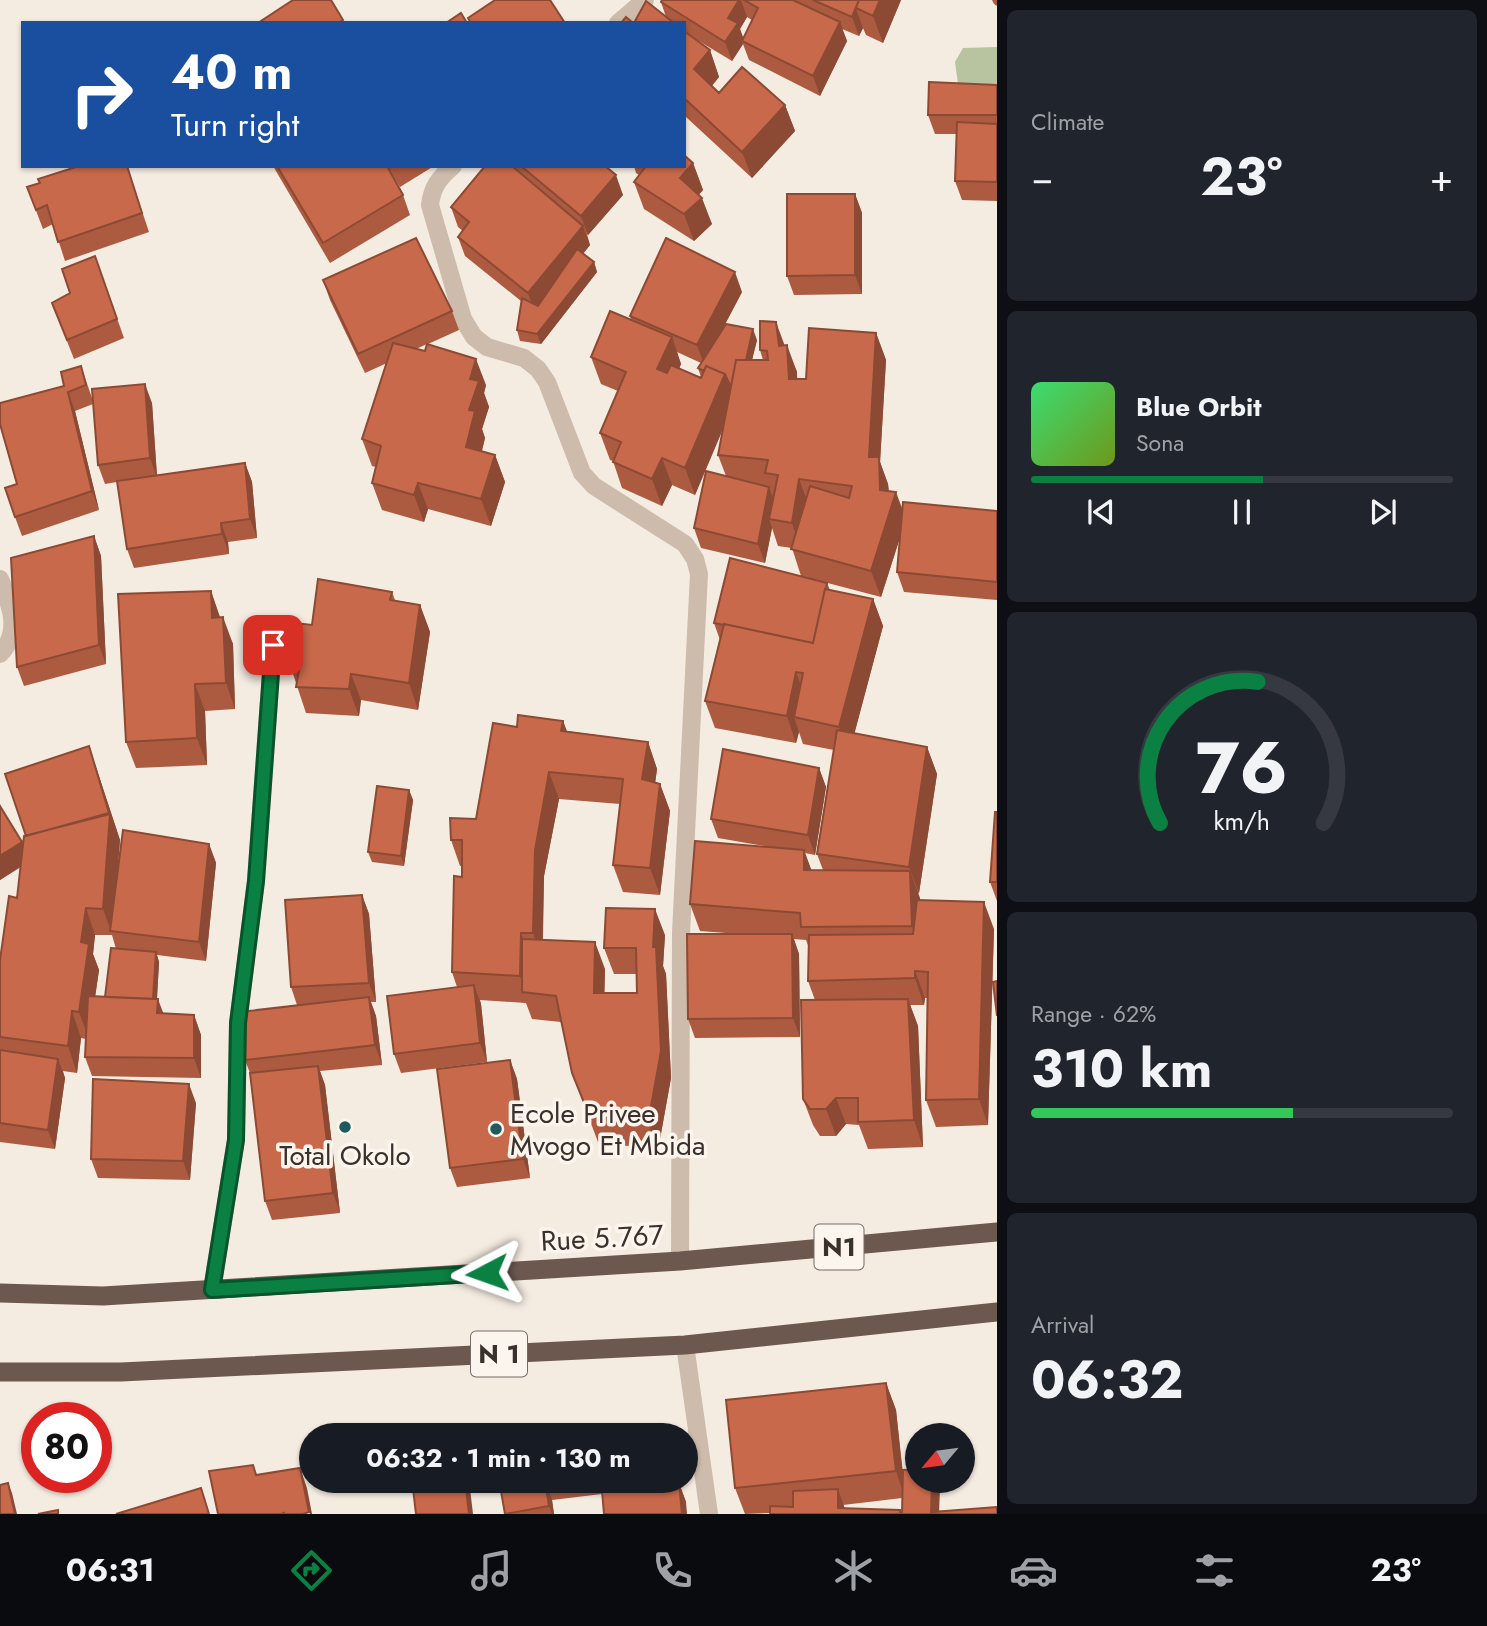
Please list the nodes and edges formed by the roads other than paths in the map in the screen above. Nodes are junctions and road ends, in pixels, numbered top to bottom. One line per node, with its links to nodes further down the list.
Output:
1 (645, 0): 2 (street)
2 (620, 21)
3 (451, 168): 8 (street)
4 (0, 579): 6 (street)
5 (273, 645): 9 (street)
6 (0, 654)
7 (997, 1232): 8 (highway, Rue 5.767 / N1)
8 (680, 1261): 9 (highway, Rue 5.767 / N1)
9 (212, 1290): 10 (highway, Rue 5.767 / N1)
10 (0, 1293)
11 (997, 1312): 12 (highway, N 1)
12 (685, 1345): 13 (highway, N 1); 14 (street)
13 (0, 1372)
14 (709, 1514)

